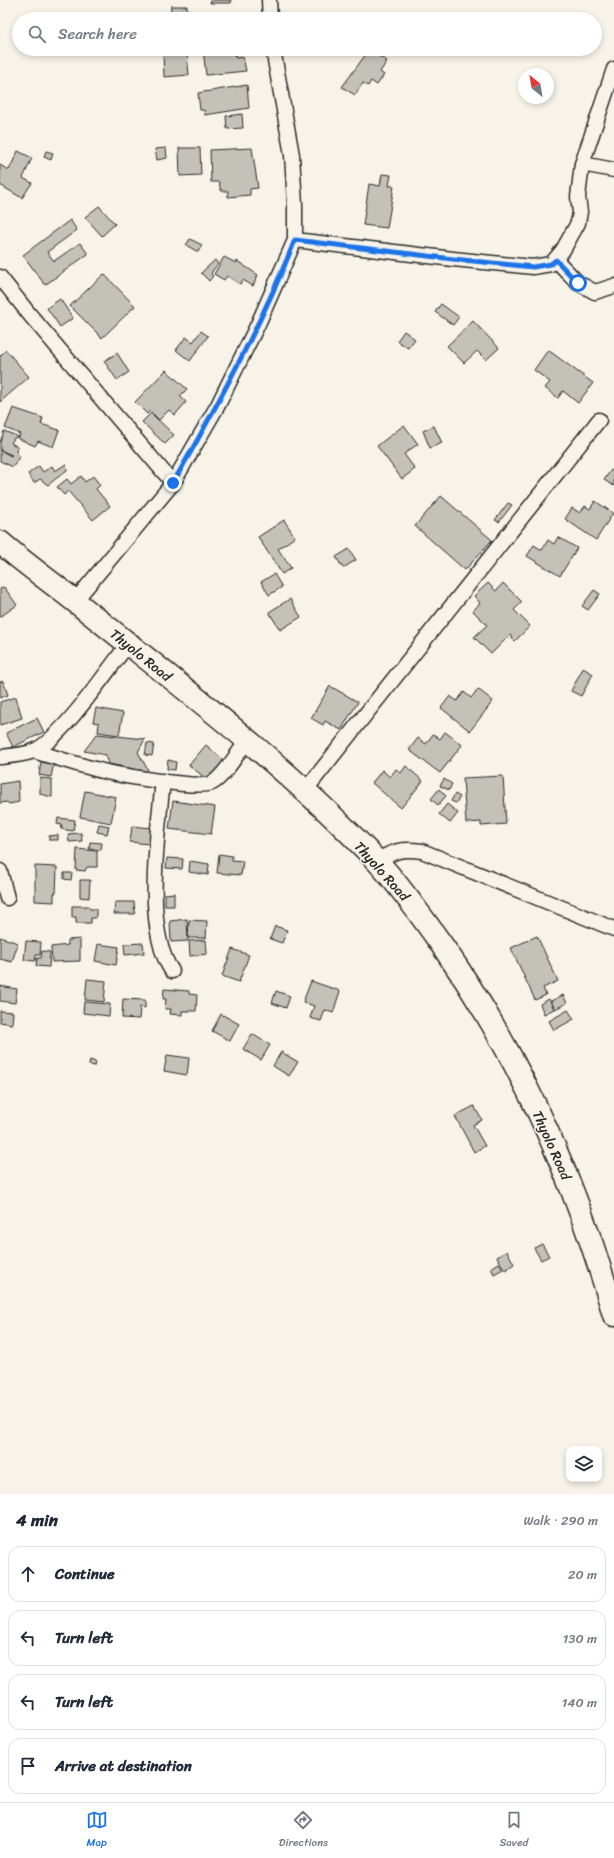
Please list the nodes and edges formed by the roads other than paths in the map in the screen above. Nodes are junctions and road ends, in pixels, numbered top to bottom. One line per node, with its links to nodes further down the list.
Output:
1 (269, 0): 2 (street)
2 (270, 12)
3 (274, 56): 7 (street)
4 (614, 69): 5 (street)
5 (582, 164): 6 (street); 8 (street)
6 (614, 170)
7 (295, 240): 8 (street); 12 (street)
8 (556, 260): 10 (street)
9 (0, 277): 12 (street)
10 (614, 286)
11 (599, 420): 20 (street)
12 (173, 483): 14 (street)
13 (0, 542): 14 (highway, Thyolo Road)
14 (75, 601): 15 (highway, Thyolo Road)
15 (128, 644): 16 (highway, Thyolo Road); 17 (street)
16 (247, 741): 19 (street); 20 (highway, Thyolo Road)
17 (34, 751): 18 (street); 19 (street)
18 (0, 757)
19 (163, 781): 25 (street)
20 (304, 792): 21 (highway, Thyolo Road)
21 (376, 861): 24 (street); 26 (highway, Thyolo Road)
22 (0, 871): 23 (street)
23 (7, 898)
24 (614, 929)
25 (172, 971)
26 (614, 1315)

